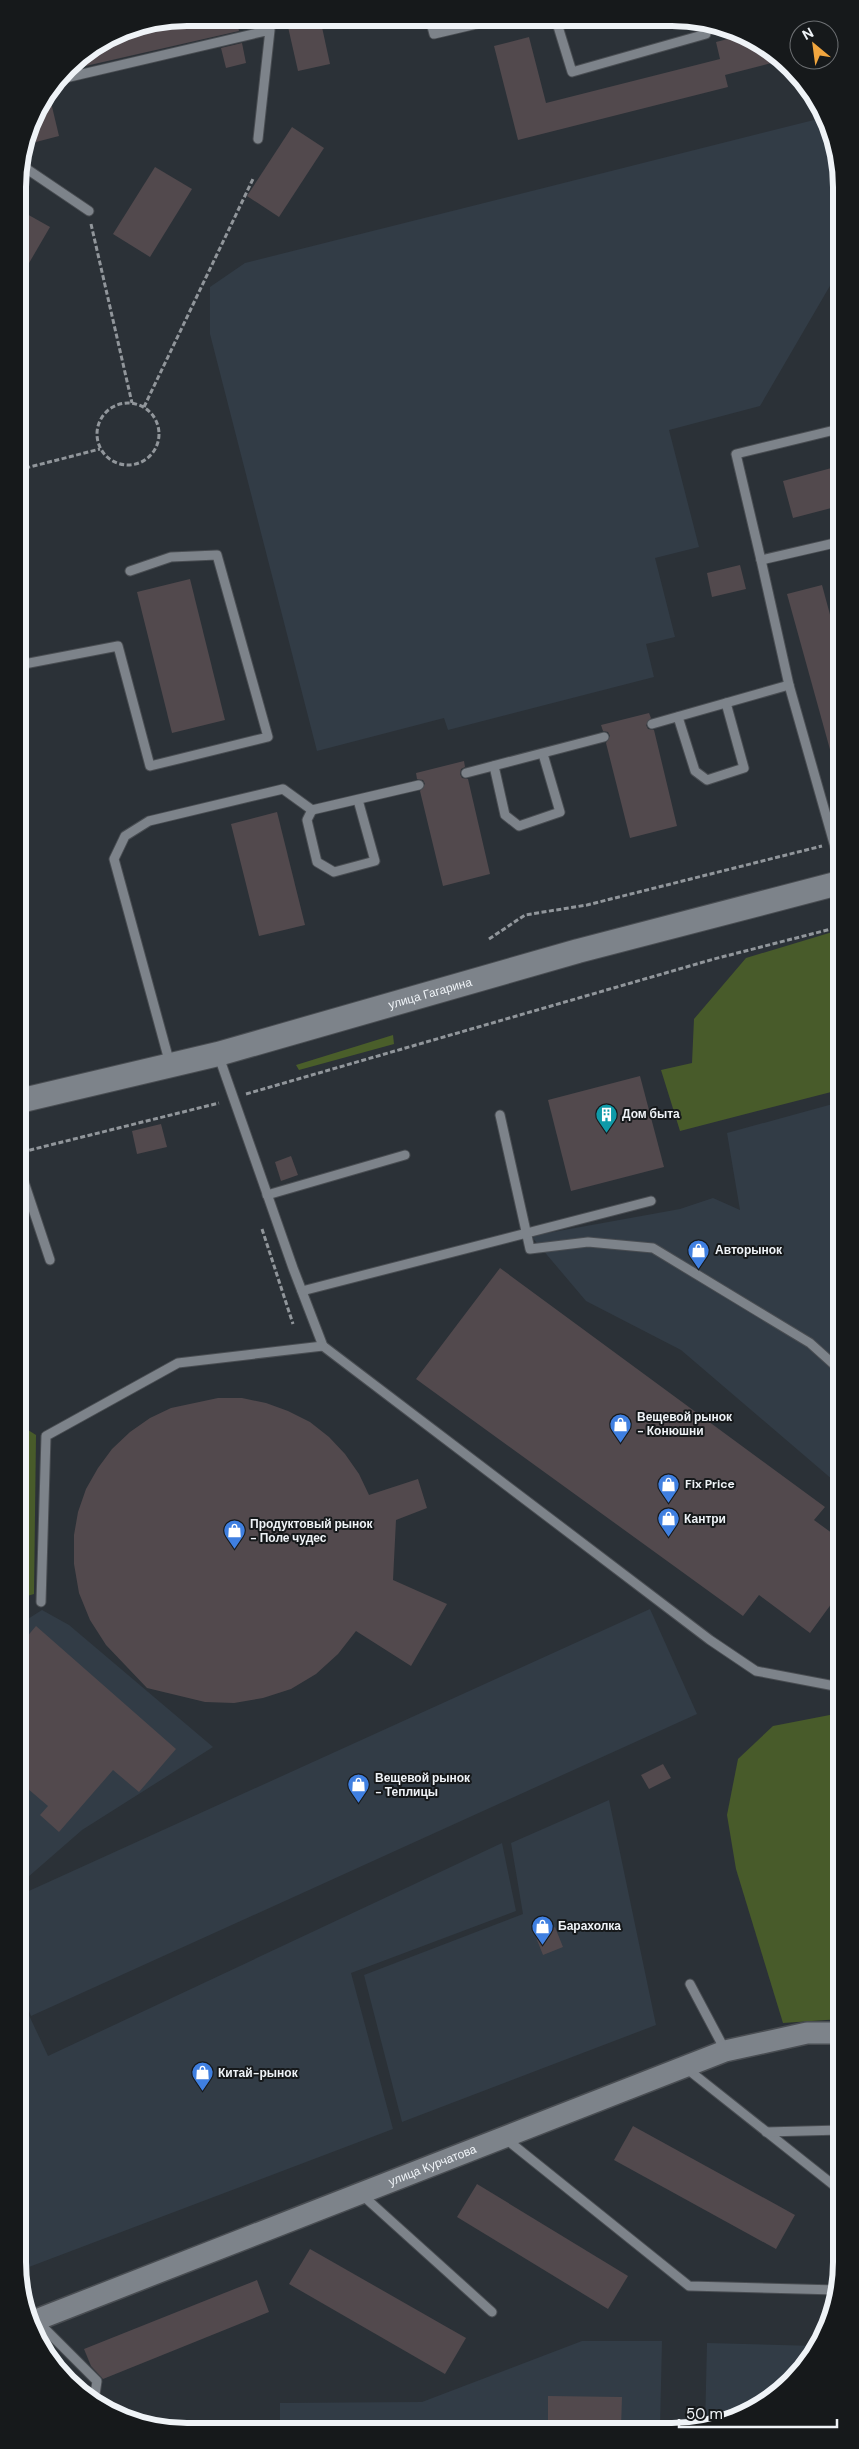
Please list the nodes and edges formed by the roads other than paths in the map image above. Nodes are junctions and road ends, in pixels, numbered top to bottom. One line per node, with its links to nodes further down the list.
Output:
1 (432, 26): 2 (lane)
2 (469, 26)
3 (558, 26): 4 (lane)
4 (705, 29)
5 (69, 77): 6 (lane)
6 (258, 139)
7 (28, 170): 8 (lane)
8 (89, 211)
9 (833, 430): 11 (lane)
10 (833, 544): 11 (lane)
11 (762, 560): 14 (lane)
12 (130, 571): 13 (lane)
13 (27, 664)
14 (790, 685): 15 (lane); 25 (lane)
15 (726, 703): 16 (lane); 16 (lane)
16 (678, 717): 17 (lane)
17 (652, 724)
18 (604, 737): 19 (lane)
19 (543, 754): 20 (lane); 20 (lane)
20 (494, 766): 21 (lane)
21 (466, 773)
22 (419, 785): 23 (lane)
23 (358, 800): 24 (lane); 24 (lane)
24 (312, 810): 30 (lane)
25 (833, 838)
26 (833, 885): 27 (main road, улица Гагарина)
27 (808, 892): 28 (main road); 29 (main road, улица Гагарина)
28 (833, 895)
29 (218, 1054): 30 (main road, улица Гагарина); 35 (lane)
30 (170, 1066): 31 (main road, улица Гагарина)
31 (27, 1099)
32 (500, 1115): 37 (lane)
33 (404, 1155): 35 (lane)
34 (27, 1190): 38 (lane)
35 (267, 1195): 39 (lane)
36 (651, 1201): 37 (lane)
37 (525, 1233): 39 (lane); 41 (lane)
38 (50, 1260)
39 (302, 1291): 40 (lane)
40 (323, 1346): 42 (lane); 43 (lane)
41 (832, 1363)
42 (40, 1602)
43 (832, 1685)
44 (690, 1984): 46 (lane)
45 (832, 2032): 46 (street, улица Курчатова)
46 (725, 2050): 47 (street, улица Курчатова)
47 (684, 2067): 49 (lane); 50 (street, улица Курчатова)
48 (832, 2130): 49 (lane)
49 (766, 2132): 51 (lane)
50 (503, 2137): 52 (street, улица Курчатова); 53 (lane)
51 (832, 2184)
52 (360, 2193): 54 (lane); 55 (street, улица Курчатова)
53 (830, 2290)
54 (492, 2312)
55 (38, 2319)
56 (42, 2330): 57 (lane)
57 (95, 2393)

